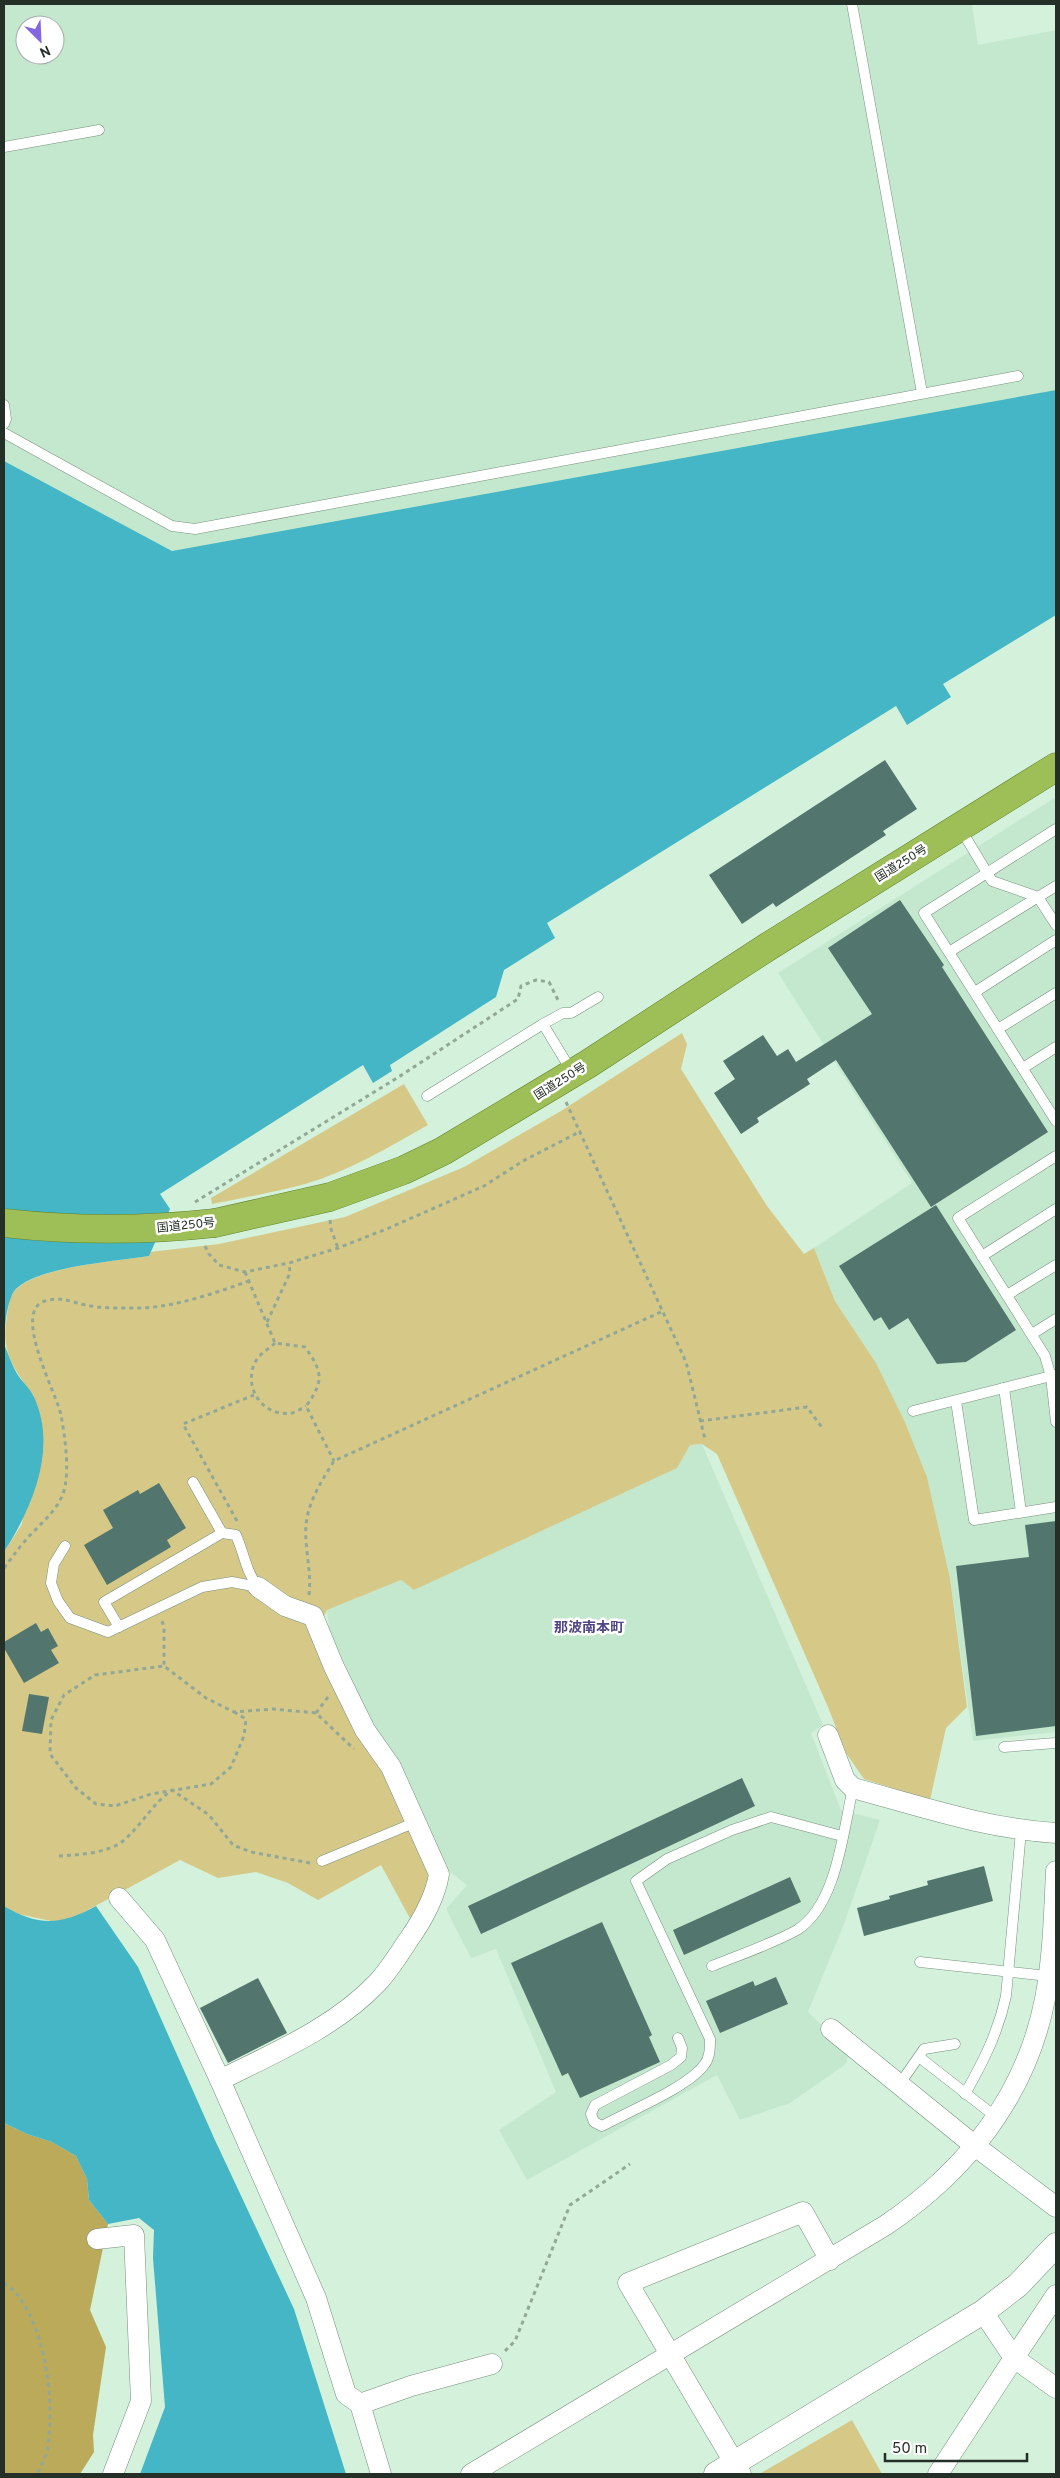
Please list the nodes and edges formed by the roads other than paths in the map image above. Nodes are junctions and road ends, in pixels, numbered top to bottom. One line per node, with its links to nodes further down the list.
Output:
1 (852, 4): 5 (lane)
2 (99, 130): 3 (lane)
3 (4, 147)
4 (1018, 376): 5 (lane)
5 (922, 393): 8 (lane)
6 (4, 404): 7 (lane)
7 (4, 424)
8 (4, 433)
9 (1053, 768): 10 (highway, 国道250号)
10 (959, 827): 12 (lane); 25 (highway, 国道250号)
11 (1056, 829): 12 (lane)
12 (986, 872): 14 (lane); 17 (lane)
13 (1056, 886): 14 (lane)
14 (1038, 897): 15 (lane); 17 (lane)
15 (1056, 925)
16 (1056, 940): 18 (lane)
17 (949, 952): 18 (lane)
18 (974, 992): 22 (lane)
19 (1056, 993): 22 (lane)
20 (598, 997): 21 (lane)
21 (543, 1024): 25 (lane); 26 (lane)
22 (998, 1029): 24 (lane)
23 (1056, 1047): 24 (lane)
24 (1023, 1068): 27 (lane)
25 (573, 1073): 31 (highway, 国道250号, bridge)
26 (427, 1096)
27 (1052, 1106): 28 (lane)
28 (1056, 1121)
29 (1056, 1156): 32 (lane)
30 (1056, 1209): 32 (lane)
31 (4, 1223)
32 (982, 1256): 34 (lane)
33 (1056, 1265): 34 (lane)
34 (1007, 1295): 36 (lane)
35 (1056, 1319): 36 (lane)
36 (1032, 1334): 37 (lane)
37 (1054, 1376): 38 (lane); 41 (lane)
38 (1004, 1388): 39 (lane); 44 (lane)
39 (956, 1400): 40 (lane); 44 (lane)
40 (913, 1411)
41 (1056, 1422)
42 (193, 1482): 45 (lane)
43 (1056, 1507): 44 (lane)
44 (1021, 1512)
45 (222, 1533): 47 (lane); 48 (lane)
46 (65, 1546): 48 (lane)
47 (258, 1587): 48 (lane); 53 (street)
48 (119, 1627)
49 (828, 1735): 52 (street)
50 (1056, 1744): 51 (lane)
51 (1004, 1747)
52 (853, 1788): 54 (street); 56 (lane)
53 (416, 1822): 57 (lane); 68 (street)
54 (1021, 1831): 55 (street); 62 (lane)
55 (1056, 1833)
56 (842, 1836): 61 (lane); 65 (lane)
57 (322, 1861)
58 (1056, 1871): 63 (street)
59 (119, 1898): 68 (street)
60 (920, 1962): 62 (lane)
61 (712, 1966)
62 (1009, 1971): 63 (lane); 70 (lane)
63 (1048, 1976): 71 (street)
64 (831, 2029): 69 (street)
65 (678, 2038)
66 (955, 2044): 67 (lane)
67 (919, 2057): 69 (lane); 70 (lane)
68 (220, 2080): 83 (street)
69 (899, 2084): 72 (street)
70 (965, 2094): 71 (lane)
71 (996, 2117): 72 (street)
72 (975, 2146): 73 (street); 76 (street)
73 (1056, 2207)
74 (97, 2239): 85 (street)
75 (1056, 2245): 78 (street)
76 (830, 2260): 79 (street); 79 (street)
77 (1056, 2295): 80 (street)
78 (983, 2312): 80 (street); 84 (street)
79 (670, 2356): 84 (street); 87 (street)
80 (1014, 2358): 82 (street); 88 (street)
81 (492, 2364): 83 (street)
82 (1056, 2388)
83 (360, 2404): 86 (street)
84 (730, 2471)
85 (113, 2474)
86 (381, 2474)
87 (471, 2474)
88 (938, 2474)

